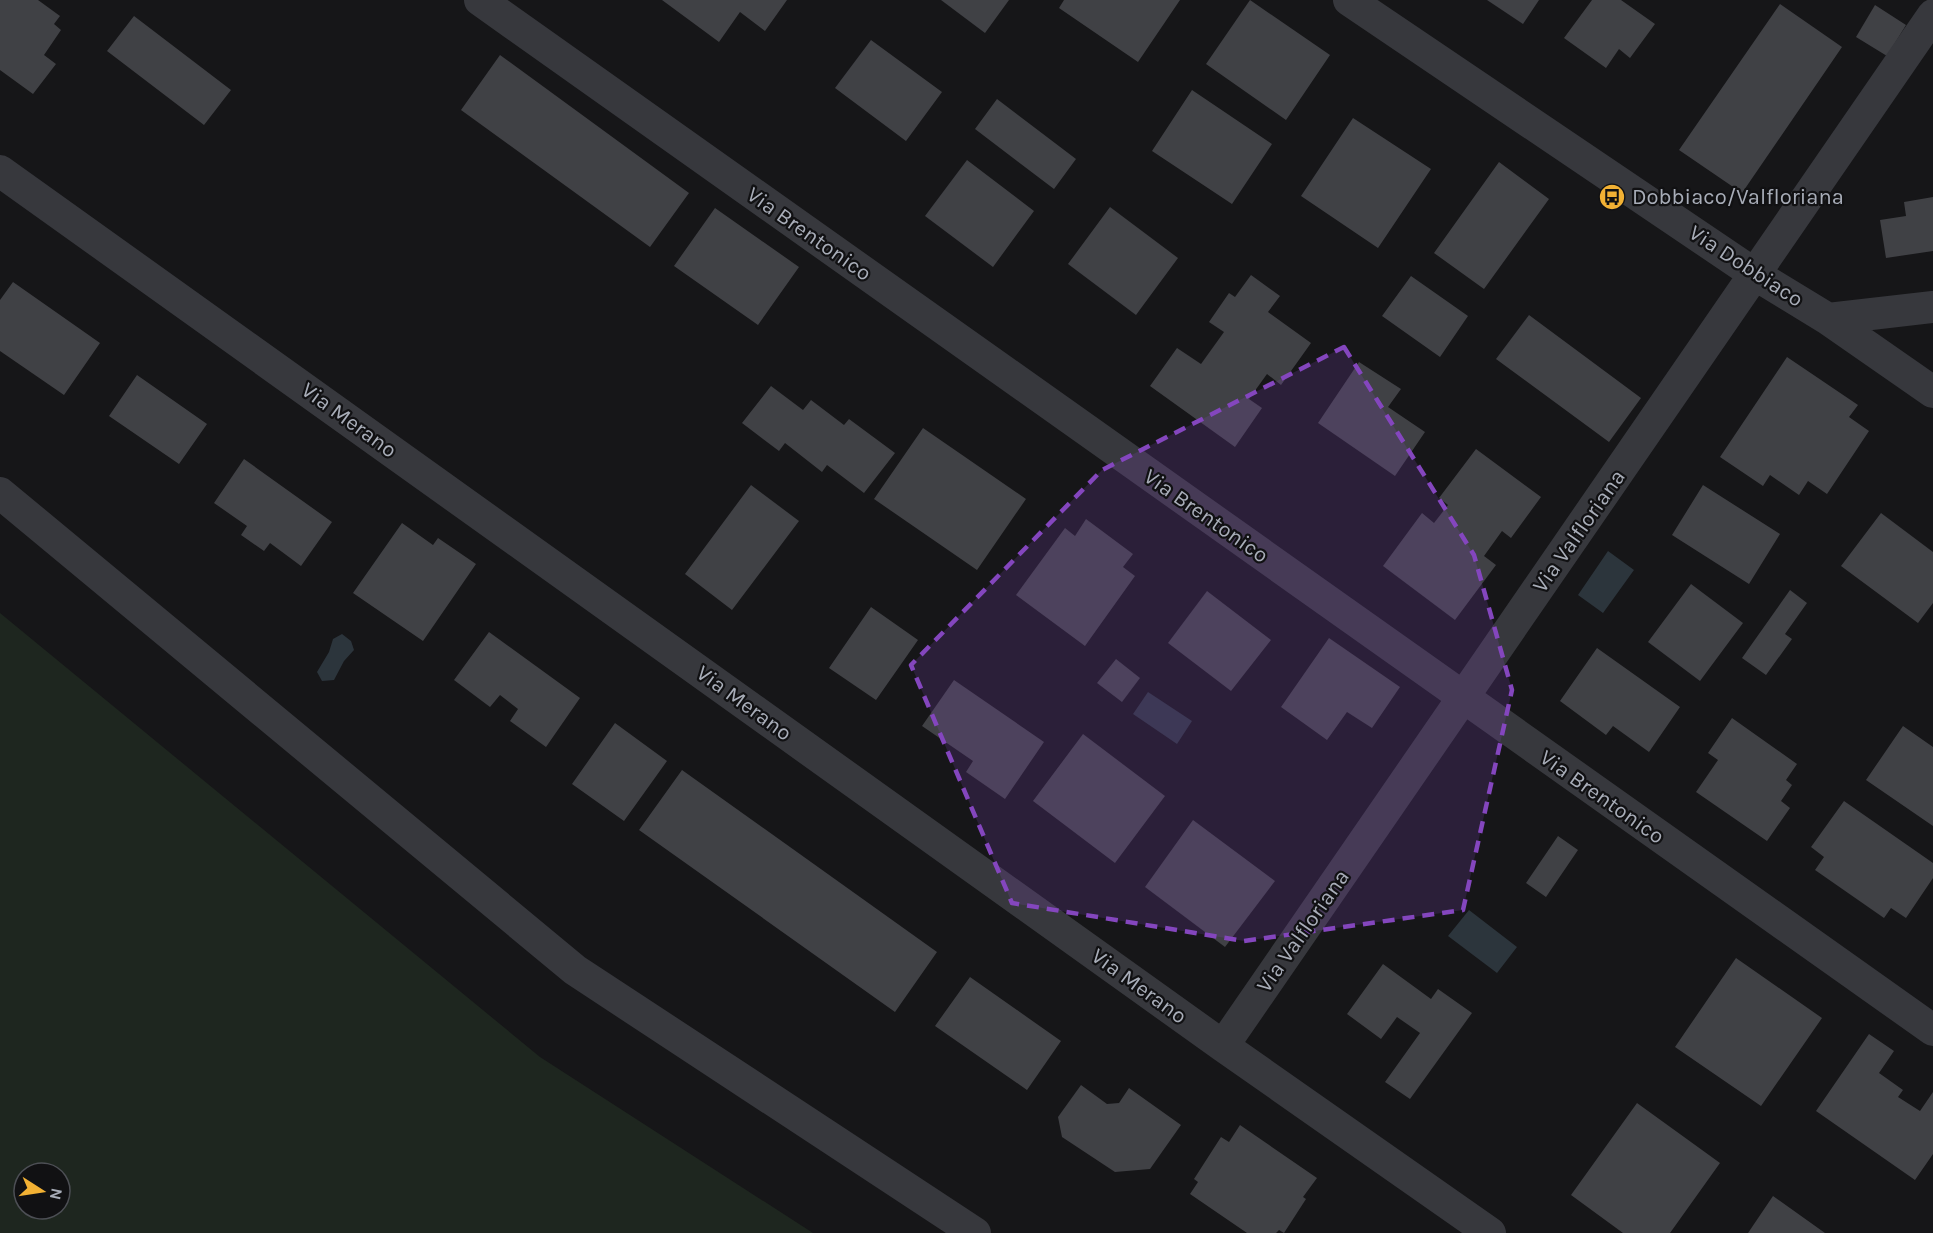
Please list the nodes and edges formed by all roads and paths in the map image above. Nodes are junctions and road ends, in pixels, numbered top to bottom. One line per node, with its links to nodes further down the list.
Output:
1 (480, 0): 10 (street, Via Brentonico)
2 (1357, 2): 5 (street, Via Dobbiaco)
3 (1933, 15): 5 (street, Via Valfloriana)
4 (0, 171): 12 (street, Via Merano)
5 (1756, 275): 7 (street, Via Dobbiaco); 10 (street, Via Valfloriana)
6 (1933, 307): 7 (street)
7 (1828, 319): 8 (street, Via Dobbiaco)
8 (1933, 392)
9 (0, 493): 13 (street)
10 (1463, 699): 11 (street, Via Brentonico); 12 (street, Via Valfloriana)
11 (1933, 1030)
12 (1223, 1046): 14 (street, Via Merano)
13 (975, 1233)
14 (1490, 1233)

